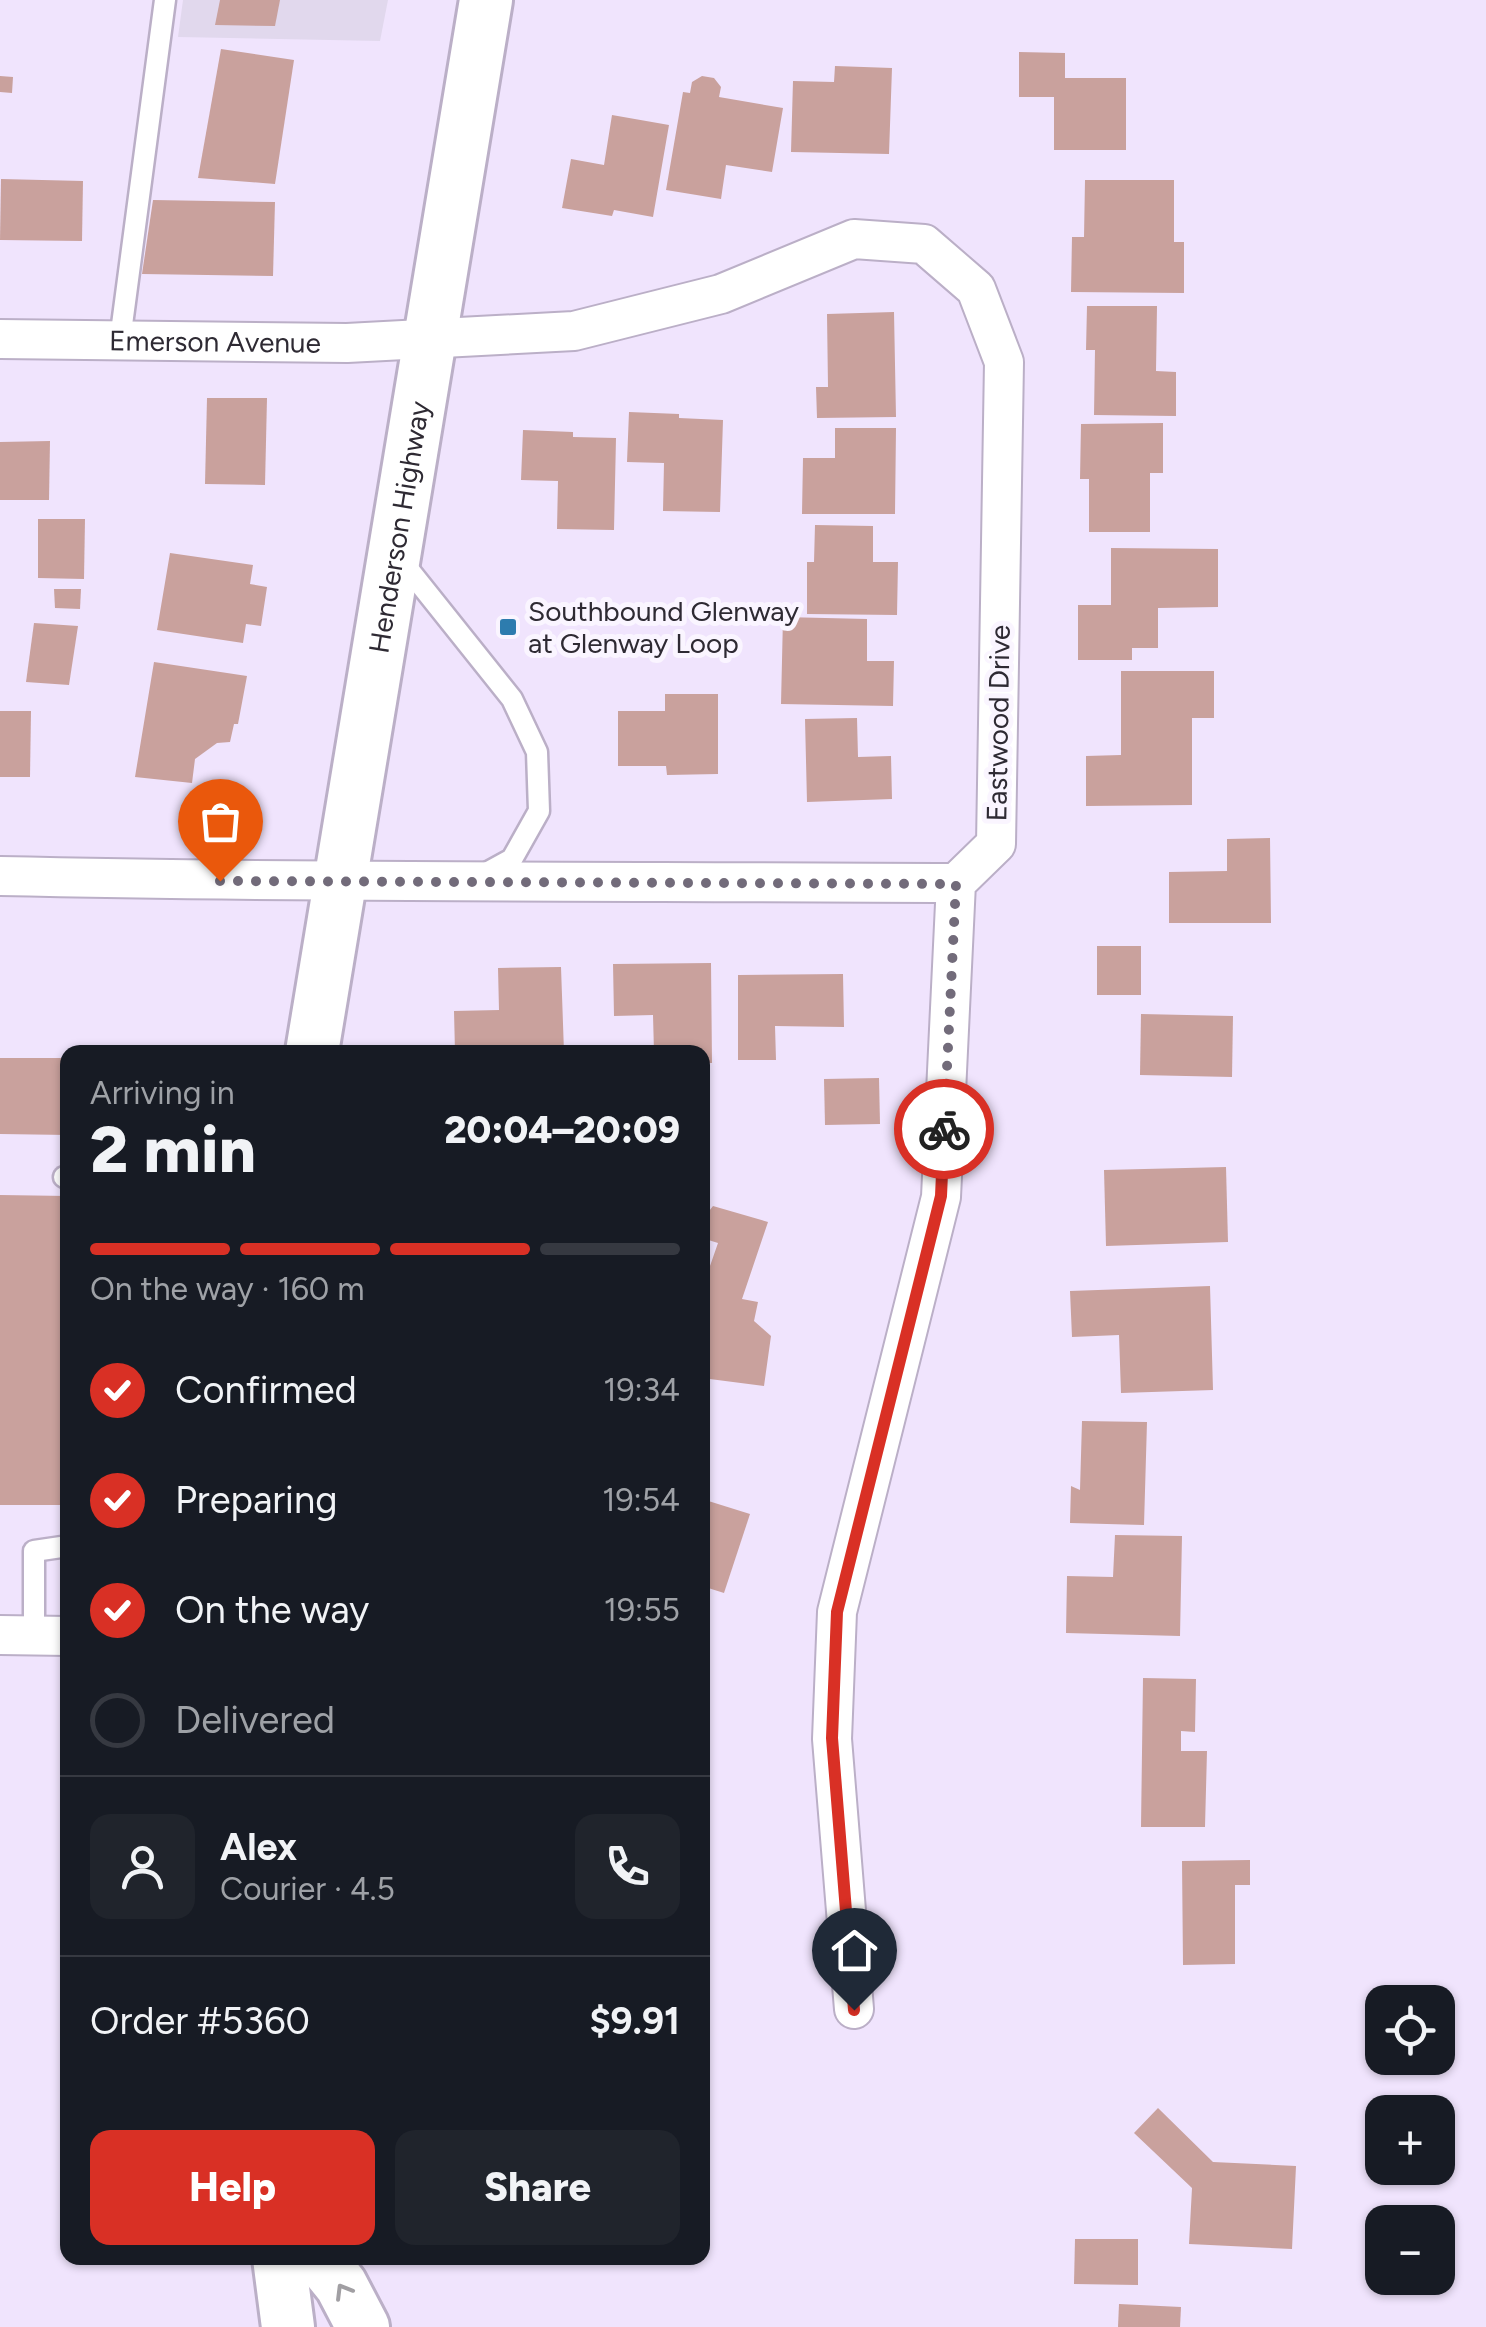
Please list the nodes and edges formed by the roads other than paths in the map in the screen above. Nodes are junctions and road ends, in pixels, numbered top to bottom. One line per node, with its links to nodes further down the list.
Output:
1 (165, 0): 5 (lane)
2 (486, 0): 3 (main road, Henderson Highway)
3 (430, 338): 5 (street, Emerson Avenue); 6 (main road, Henderson Highway); 10 (street, Eastwood Drive)
4 (0, 339): 5 (street, Emerson Avenue)
5 (120, 340)
6 (396, 553): 8 (lane); 9 (main road, Henderson Highway)
7 (0, 876): 9 (street)
8 (475, 880): 9 (street); 10 (street)
9 (339, 883): 11 (main road, Henderson Highway)
10 (956, 884): 14 (street)
11 (313, 1045)
12 (60, 1547): 13 (lane)
13 (34, 1636)
14 (854, 2010)
15 (281, 2265): 17 (main road)
16 (325, 2265): 18 (main road, one-way to 16)
17 (288, 2327)
18 (362, 2327)

